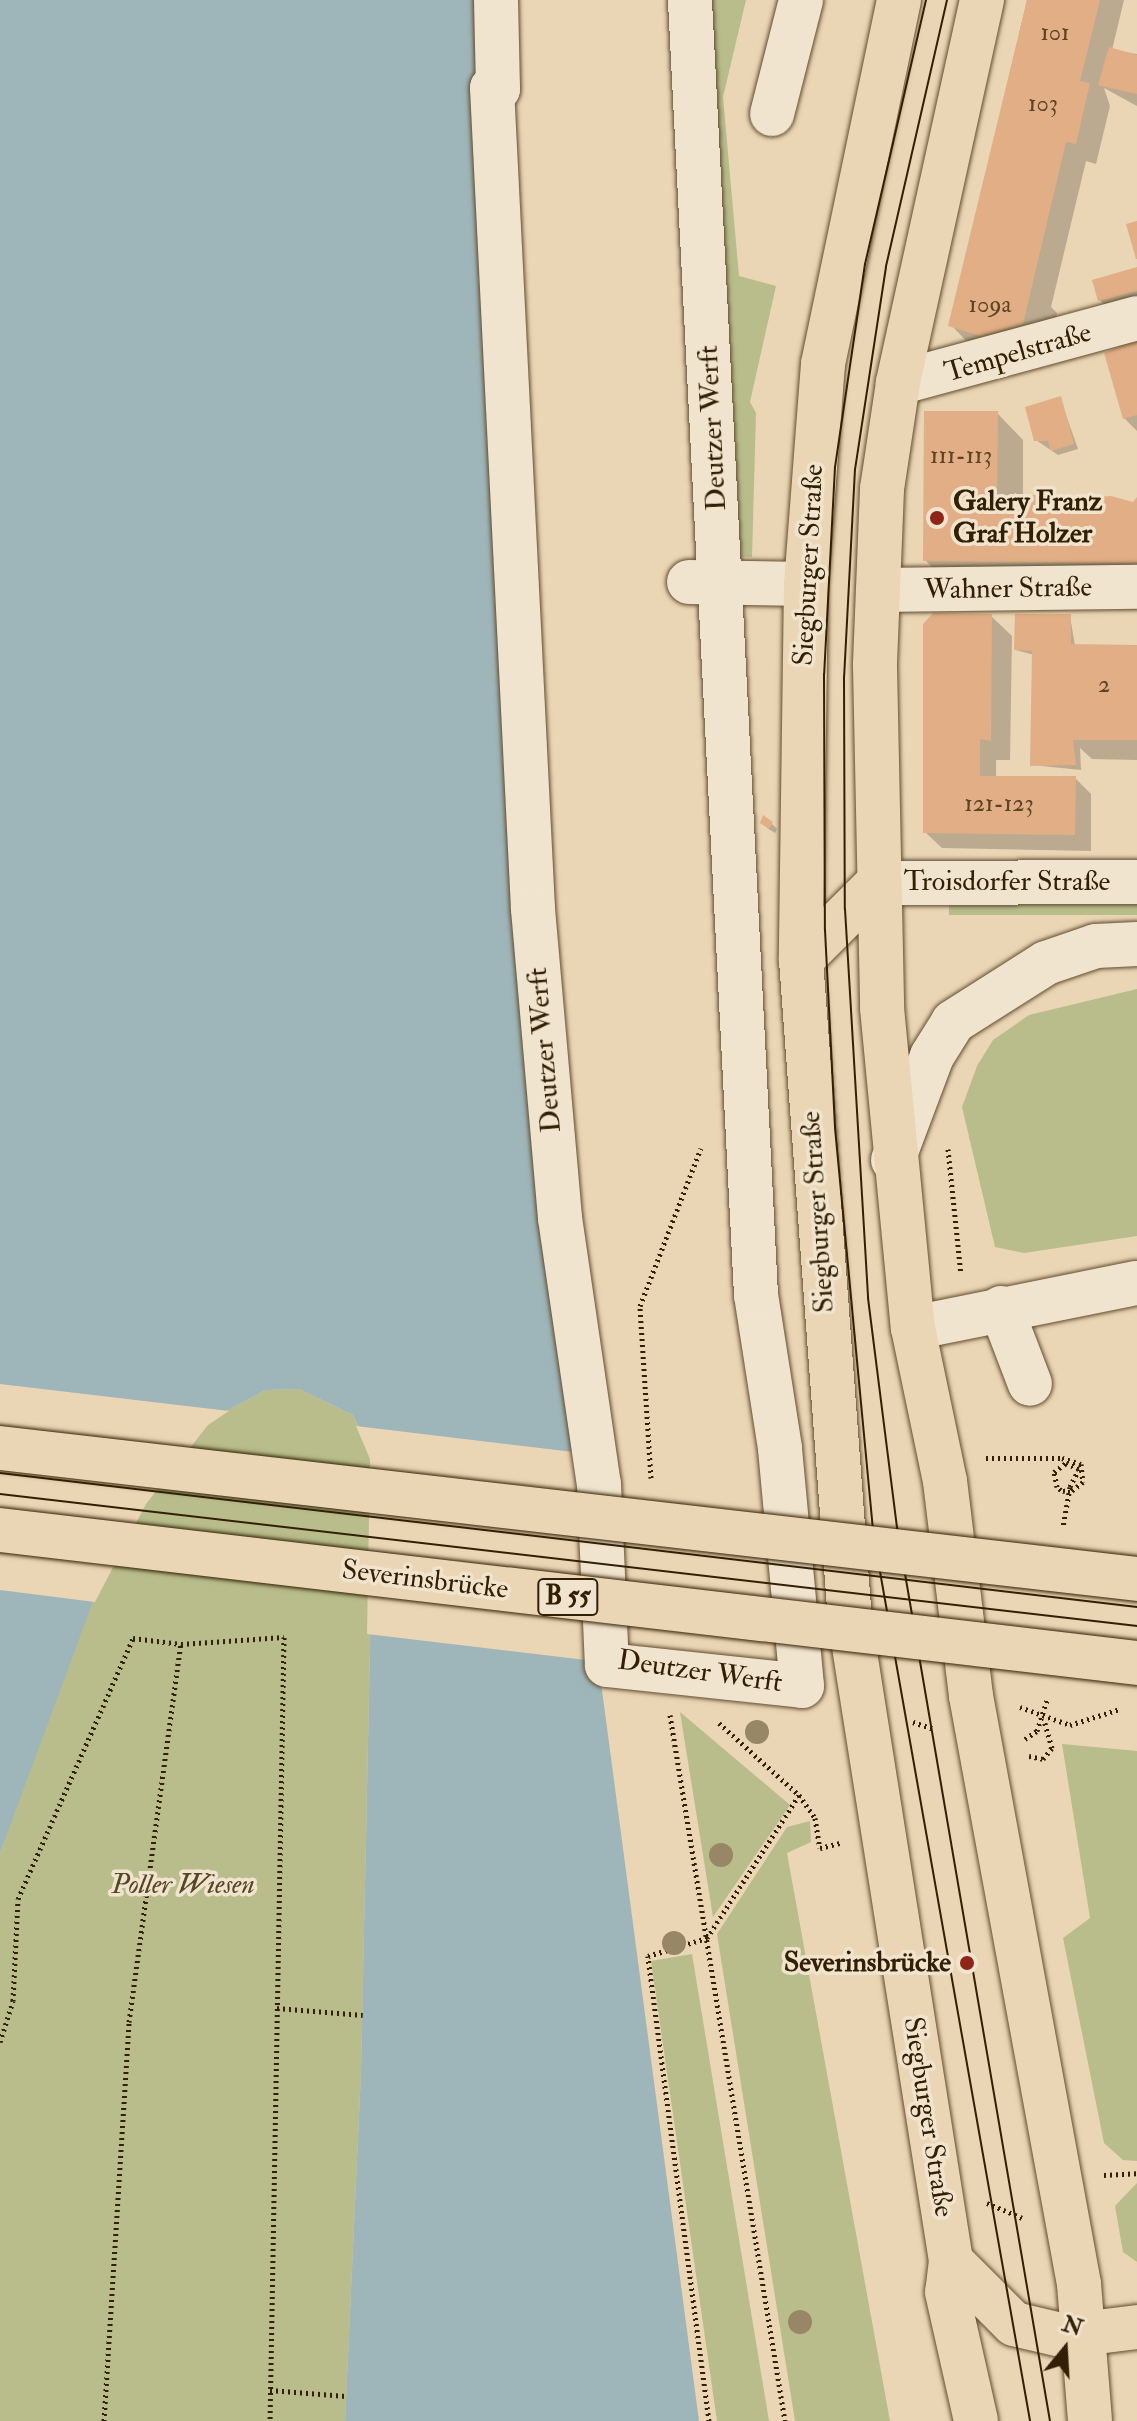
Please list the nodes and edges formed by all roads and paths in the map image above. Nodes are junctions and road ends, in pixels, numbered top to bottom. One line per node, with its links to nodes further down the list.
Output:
1 (496, 0): 31 (street, Deutzer Werft)
2 (690, 0): 9 (street, Deutzer Werft)
3 (801, 0): 6 (street)
4 (899, 0): 10 (main road, Siegburger Straße)
5 (982, 0): 8 (main road)
6 (772, 114)
7 (1137, 318): 8 (street, Tempelstraße)
8 (898, 383): 12 (main road)
9 (703, 579): 10 (street); 31 (street, Deutzer Werft)
10 (806, 584): 16 (main road, Siegburger Straße)
11 (1137, 587): 12 (street, Wahner Straße)
12 (878, 590): 14 (main road)
13 (1137, 882): 14 (street, Troisdorfer Straße)
14 (878, 883): 16 (main road); 18 (main road)
15 (1137, 944): 18 (street)
16 (801, 960): 46 (main road, Siegburger Straße)
17 (705, 1138): 25 (path)
18 (893, 1160): 21 (main road)
19 (1137, 1283): 20 (street)
20 (1001, 1308): 21 (street); 22 (street)
21 (913, 1328): 47 (main road)
22 (1030, 1384)
23 (0, 1448): 28 (main road, bridge)
24 (981, 1458): 26 (path)
25 (652, 1497)
26 (1063, 1529)
27 (0, 1530): 30 (main road, Severinsbrücke / B 55, bridge)
28 (1137, 1579)
29 (181, 1644): 39 (path); 41 (path); 50 (path)
30 (1137, 1663)
31 (662, 1671): 36 (path); 38 (path)
32 (1049, 1691): 35 (path, bridge)
33 (1009, 1700): 35 (path)
34 (1125, 1707): 35 (path)
35 (1044, 1720)
36 (799, 1795): 37 (path); 38 (path)
37 (846, 1842)
38 (707, 1938): 52 (path); 53 (path)
39 (277, 2008): 40 (path); 48 (path)
40 (363, 2015)
41 (0, 2042)
42 (1137, 2173): 43 (path)
43 (1102, 2176)
44 (971, 2196): 45 (path)
45 (1031, 2208)
46 (951, 2261): 47 (main road); 54 (main road, Siegburger Straße)
47 (1116, 2331): 55 (main road)
48 (270, 2390): 49 (path); 51 (path)
49 (346, 2396)
50 (104, 2421)
51 (270, 2421)
52 (709, 2421)
53 (785, 2421)
54 (976, 2421)
55 (1090, 2421)

